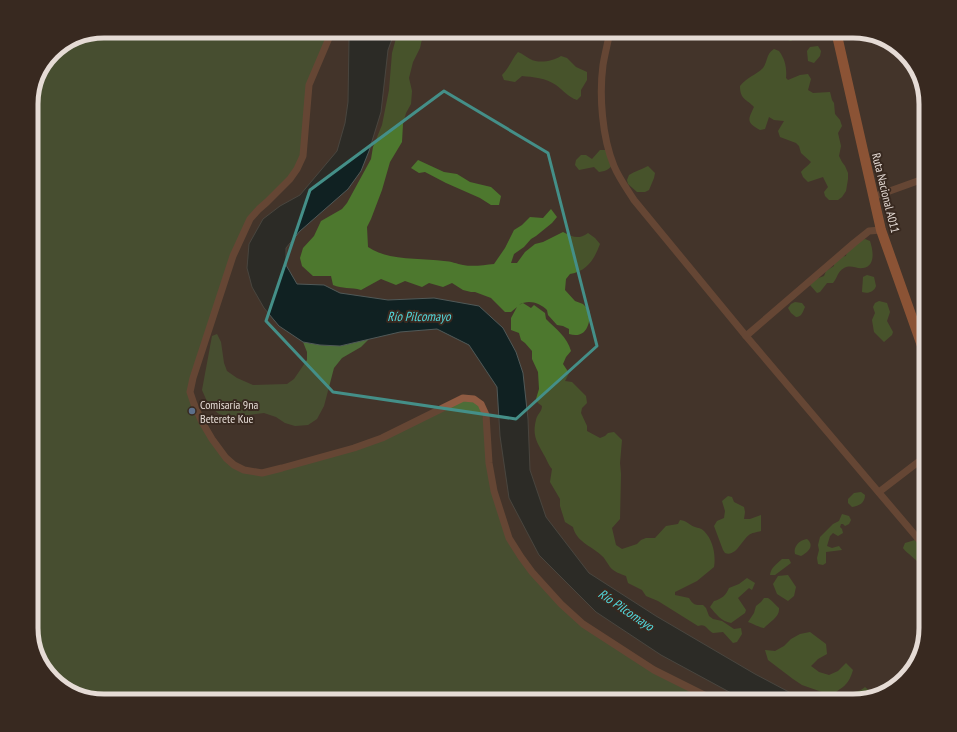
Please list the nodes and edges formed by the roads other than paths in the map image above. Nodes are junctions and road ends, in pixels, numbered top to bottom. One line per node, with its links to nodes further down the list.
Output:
1 (329, 38): 12 (street)
2 (609, 38): 7 (street)
3 (838, 38): 5 (main road, Ruta Nacional A011)
4 (919, 181): 5 (street)
5 (873, 197): 6 (main road, Ruta Nacional A011)
6 (881, 230): 7 (street); 8 (main road, Ruta Nacional A011)
7 (746, 336): 10 (street)
8 (919, 337)
9 (919, 461): 10 (street)
10 (879, 492): 11 (street)
11 (919, 540)
12 (702, 694)

